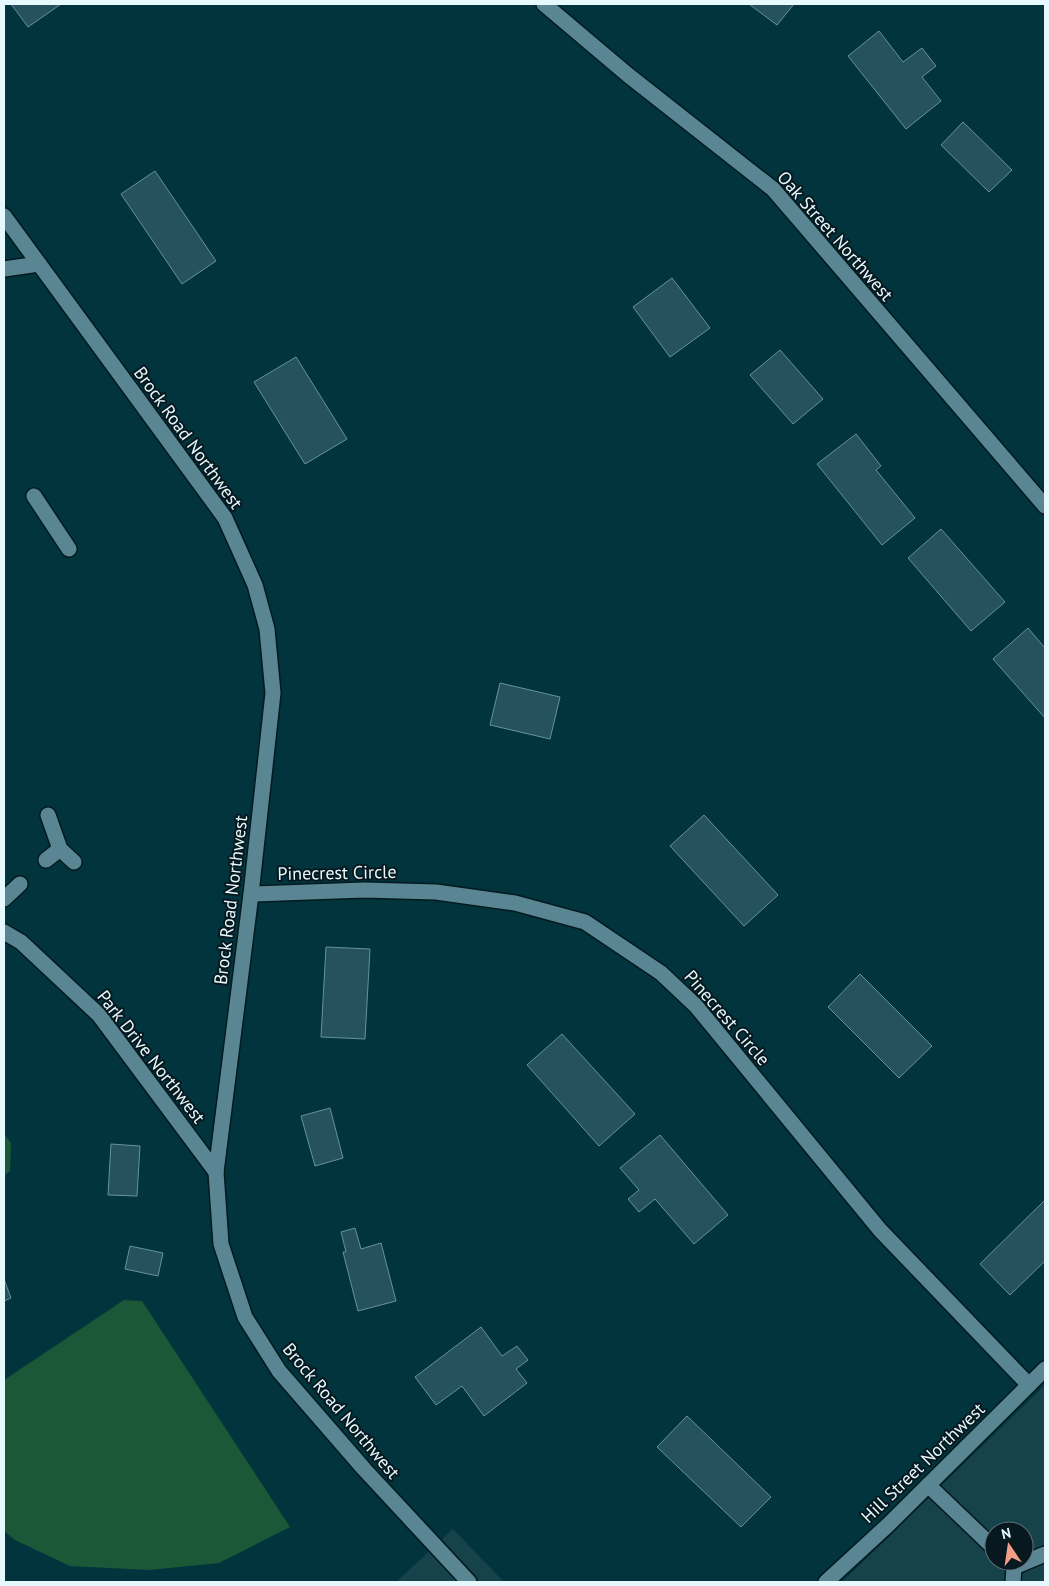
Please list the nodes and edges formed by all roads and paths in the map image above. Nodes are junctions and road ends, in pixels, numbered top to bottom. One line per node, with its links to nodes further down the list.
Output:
1 (544, 4): 6 (street, Oak Street Northwest)
2 (4, 216): 3 (street, Brock Road Northwest)
3 (39, 264): 4 (street); 13 (street, Brock Road Northwest)
4 (4, 269)
5 (34, 496): 7 (street)
6 (1045, 506)
7 (69, 550)
8 (48, 815): 9 (street)
9 (60, 849): 10 (street); 11 (street)
10 (46, 860)
11 (74, 862)
12 (20, 884): 14 (street)
13 (251, 894): 16 (street, Brock Road Northwest); 18 (street, Pinecrest Circle)
14 (4, 899)
15 (4, 932): 16 (street, Park Drive Northwest)
16 (216, 1172): 21 (street, Brock Road Northwest)
17 (1045, 1370): 18 (street, Hill Street Northwest)
18 (1029, 1386): 19 (street, Hill Street Northwest)
19 (928, 1485): 20 (street); 22 (street, Hill Street Northwest)
20 (984, 1538)
21 (468, 1582)
22 (826, 1582)

